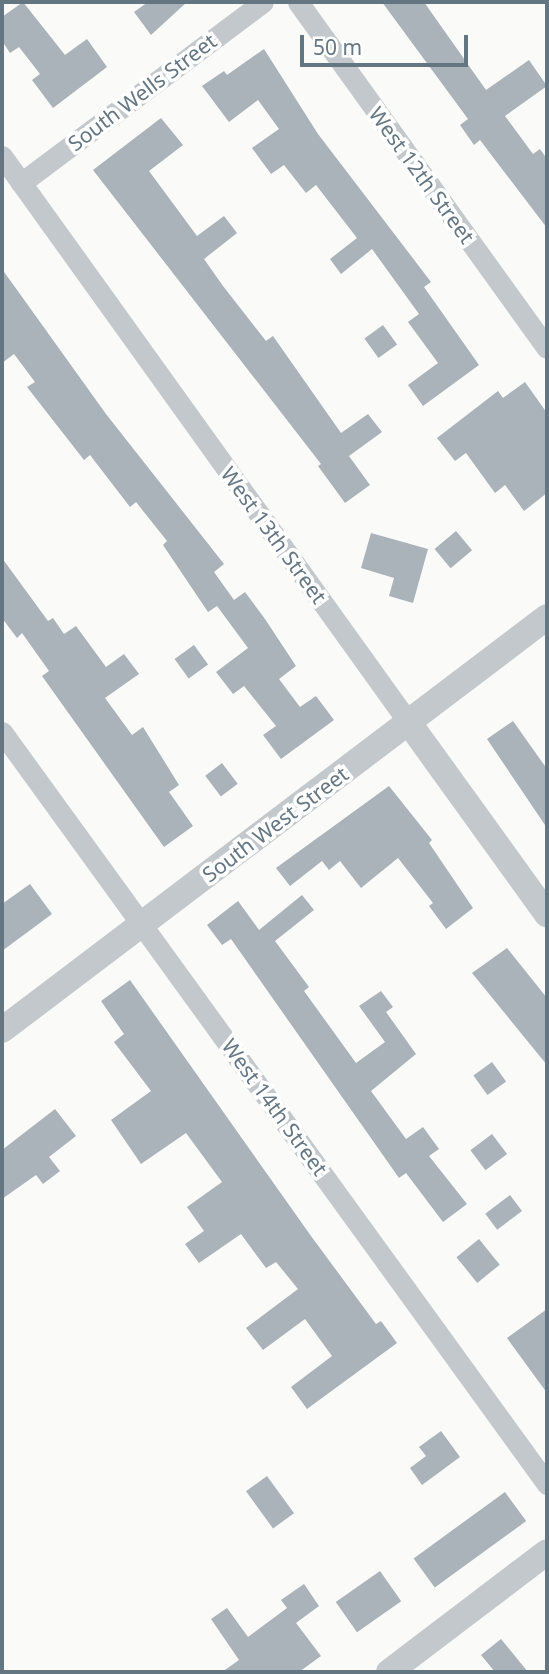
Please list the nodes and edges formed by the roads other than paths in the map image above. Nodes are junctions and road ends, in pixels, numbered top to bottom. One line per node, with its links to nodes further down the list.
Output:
1 (264, 2): 4 (street, South Wells Street)
2 (298, 2): 5 (street, West 12th Street)
3 (2, 156): 4 (street, West 13th Street)
4 (21, 183): 7 (street, West 13th Street)
5 (547, 348)
6 (547, 617): 7 (street, South West Street)
7 (409, 723): 9 (street, West 13th Street); 10 (street, South West Street)
8 (2, 732): 10 (street, West 14th Street)
9 (547, 914)
10 (141, 924): 11 (street, South West Street); 12 (street, West 14th Street)
11 (2, 1030)
12 (547, 1484)
13 (547, 1552): 14 (street)
14 (389, 1672)

